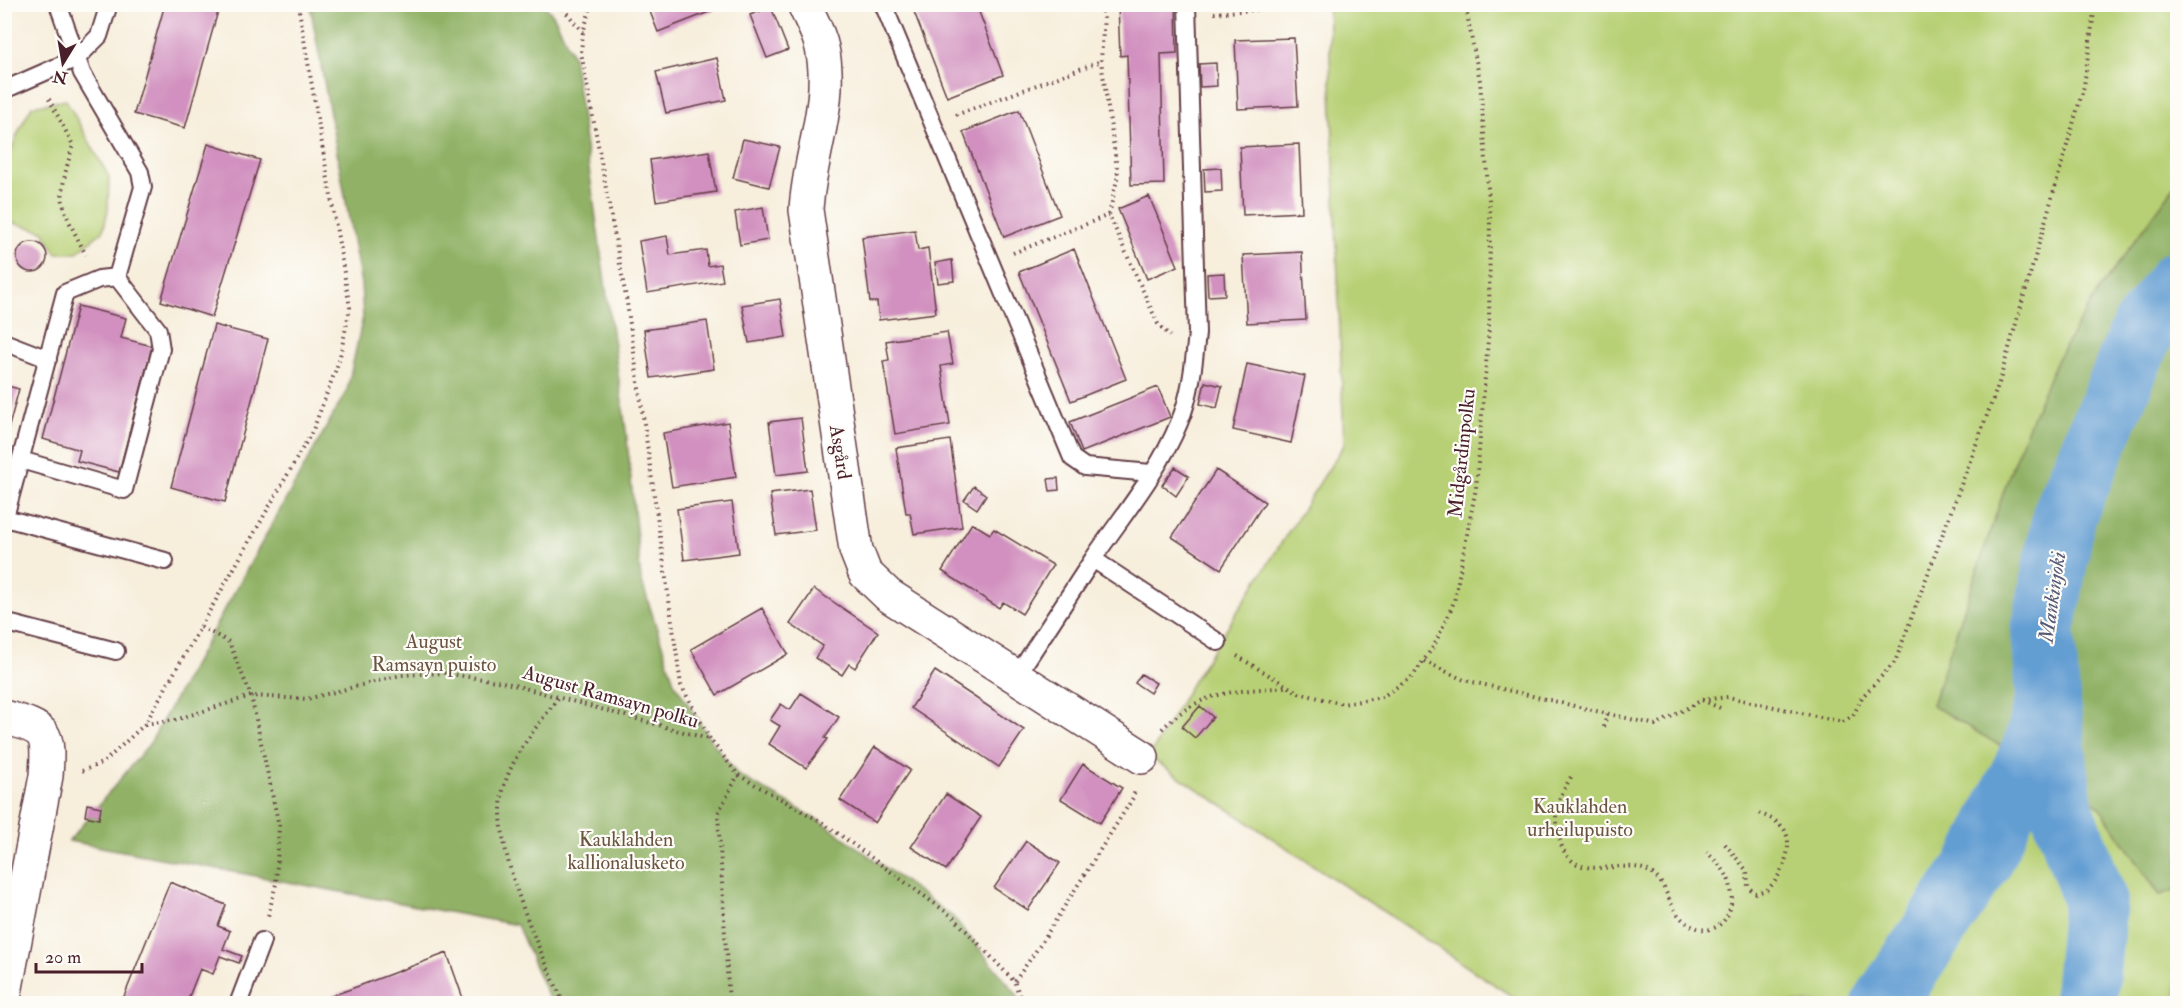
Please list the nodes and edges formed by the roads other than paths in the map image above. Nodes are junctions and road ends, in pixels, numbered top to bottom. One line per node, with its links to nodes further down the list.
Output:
1 (57, 4): 6 (lane)
2 (109, 4): 6 (lane)
3 (804, 4): 19 (street, Asgård)
4 (884, 4): 12 (lane)
5 (1187, 10): 12 (lane)
6 (76, 58): 7 (lane); 8 (lane)
7 (4, 90)
8 (117, 277): 10 (lane); 11 (lane)
9 (4, 342): 10 (lane)
10 (48, 359): 11 (lane)
11 (21, 460): 13 (lane)
12 (1151, 473): 14 (lane)
13 (5, 519): 15 (lane)
14 (1093, 559): 17 (lane); 19 (lane)
15 (165, 561)
16 (4, 622): 18 (lane)
17 (1218, 642)
18 (116, 651)
19 (1016, 677): 21 (street, Asgård)
20 (4, 717): 23 (street)
21 (1146, 749)
22 (262, 941): 24 (lane)
23 (4, 998)
24 (238, 1004)

